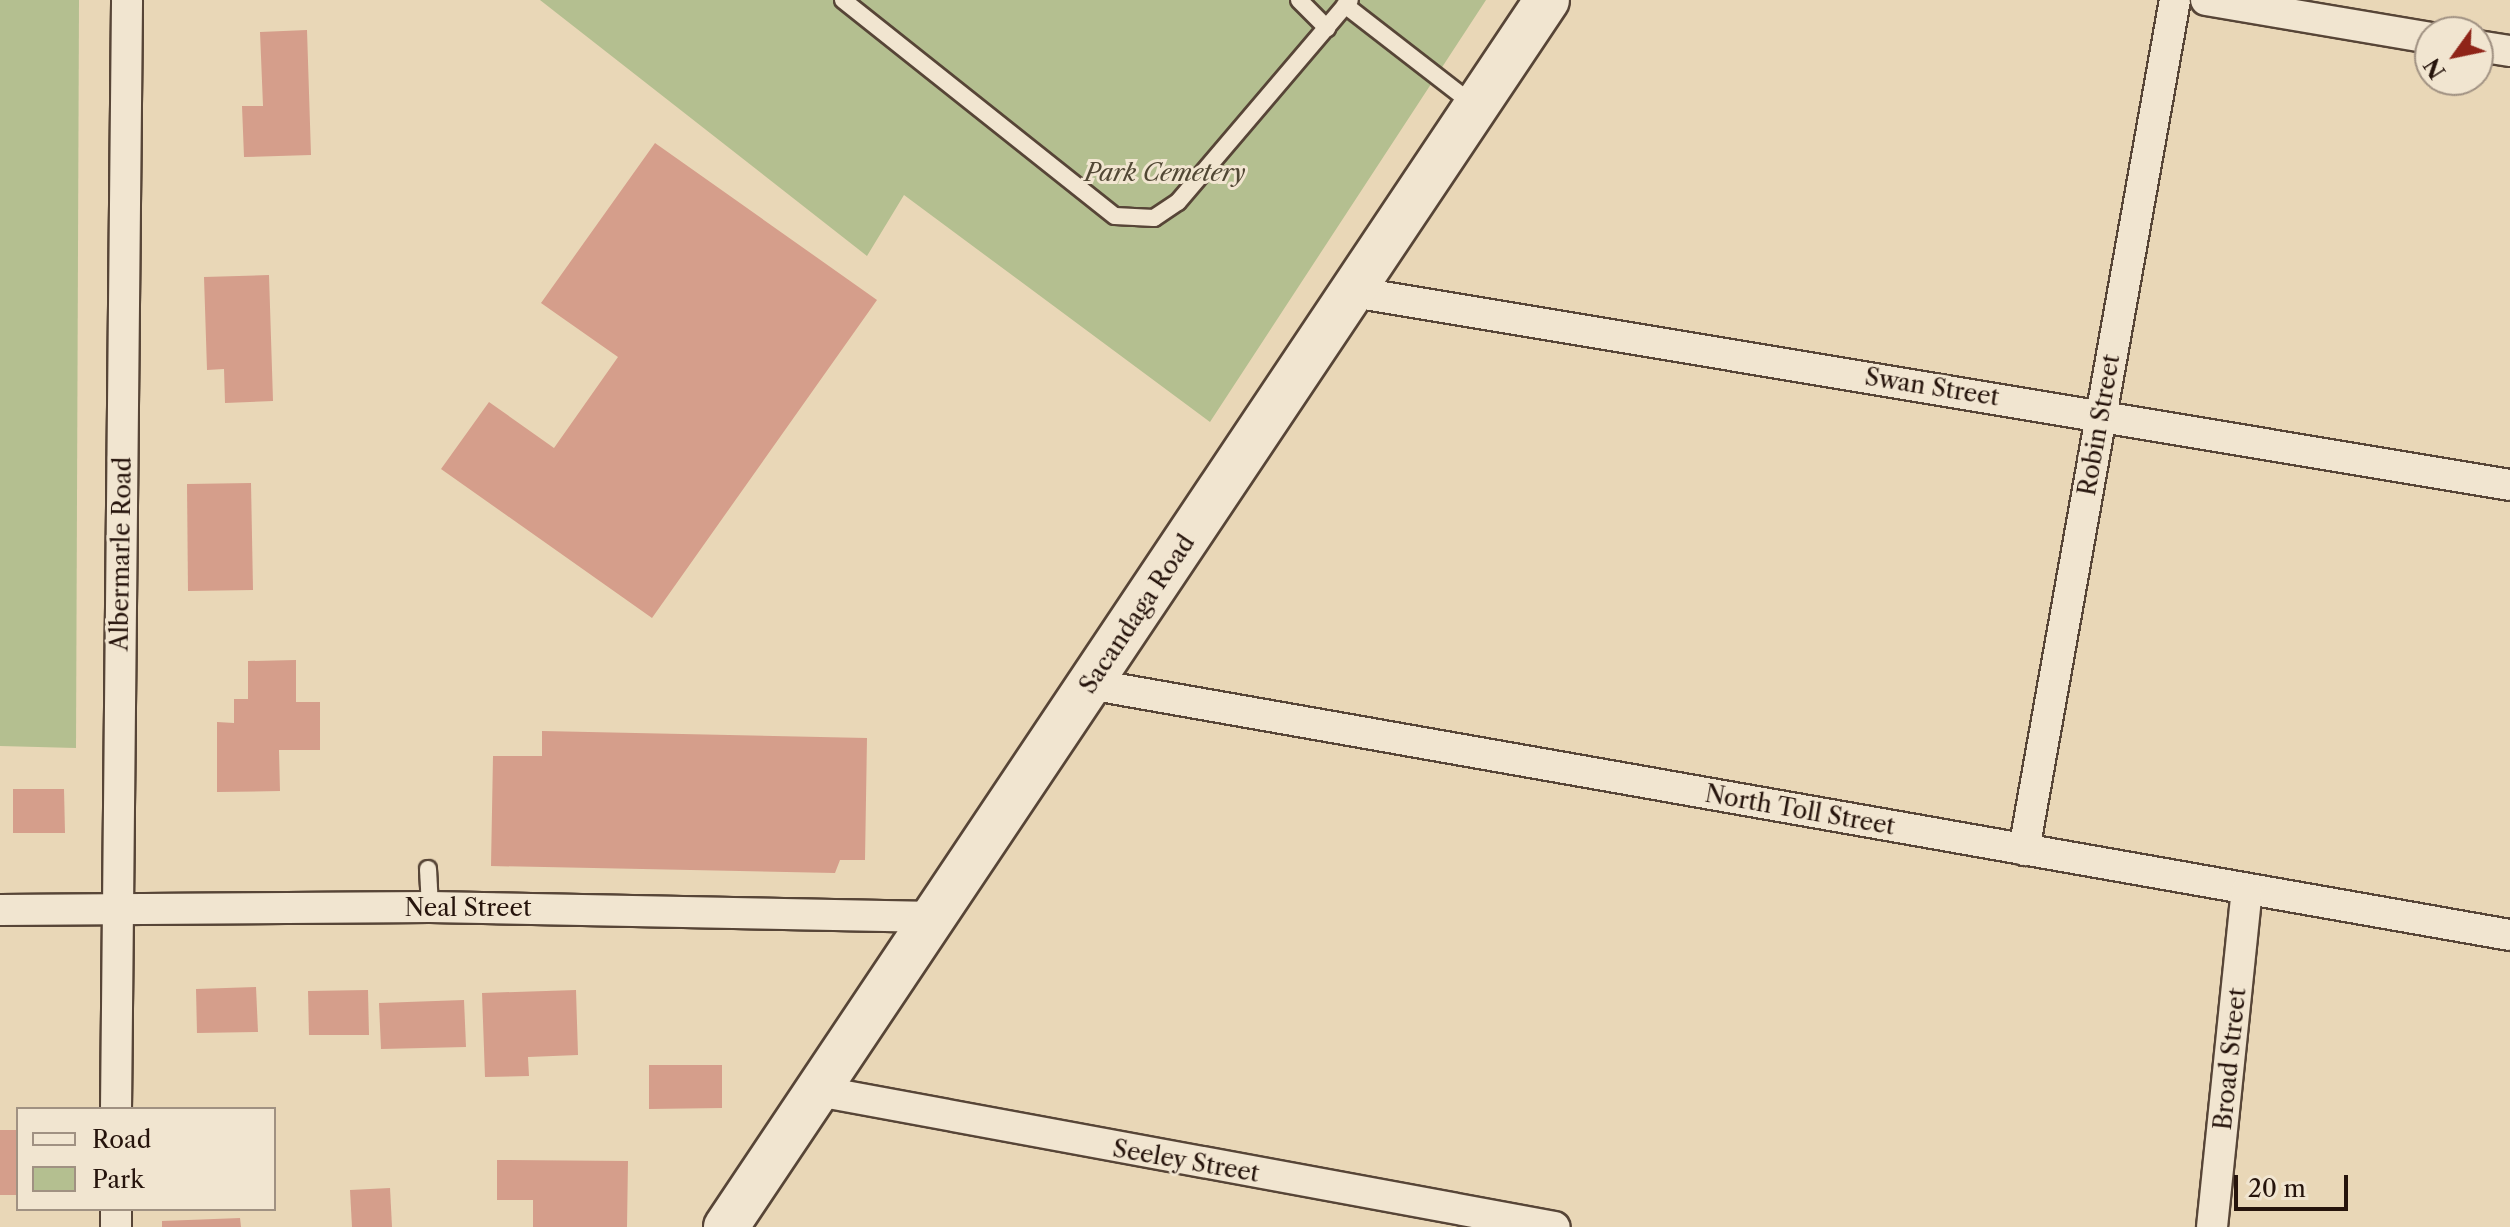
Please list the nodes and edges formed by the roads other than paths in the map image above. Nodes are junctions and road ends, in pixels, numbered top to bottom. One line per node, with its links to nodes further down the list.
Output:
1 (127, 0): 20 (street, Albermarle Road)
2 (843, 0): 8 (lane)
3 (1299, 0): 8 (lane)
4 (1547, 0): 10 (main road, Sacandaga Road)
5 (2175, 0): 12 (street, Robin Street)
6 (2206, 0): 9 (street)
7 (1348, 3): 8 (lane); 10 (lane)
8 (1327, 28)
9 (2414, 35)
10 (1476, 107): 11 (main road, Sacandaga Road)
11 (1353, 292): 12 (street, Swan Street); 14 (main road, Sacandaga Road)
12 (2100, 415): 13 (street, Swan Street); 15 (street, Robin Street)
13 (2510, 485)
14 (1089, 684): 15 (street, North Toll Street); 21 (main road, Sacandaga Road)
15 (2024, 850): 17 (street, North Toll Street)
16 (428, 869): 18 (lane)
17 (2247, 891): 22 (street, North Toll Street); 27 (street, Broad Street)
18 (430, 907): 20 (street, Neal Street); 21 (street, Neal Street)
19 (0, 910): 20 (street, Neal Street)
20 (117, 910): 24 (street, Albermarle Road)
21 (935, 917): 23 (main road, Sacandaga Road)
22 (2510, 935)
23 (818, 1091): 25 (main road, Sacandaga Road); 26 (street, Seeley Street)
24 (116, 1107)
25 (726, 1227)
26 (1555, 1227)
27 (2212, 1227)

